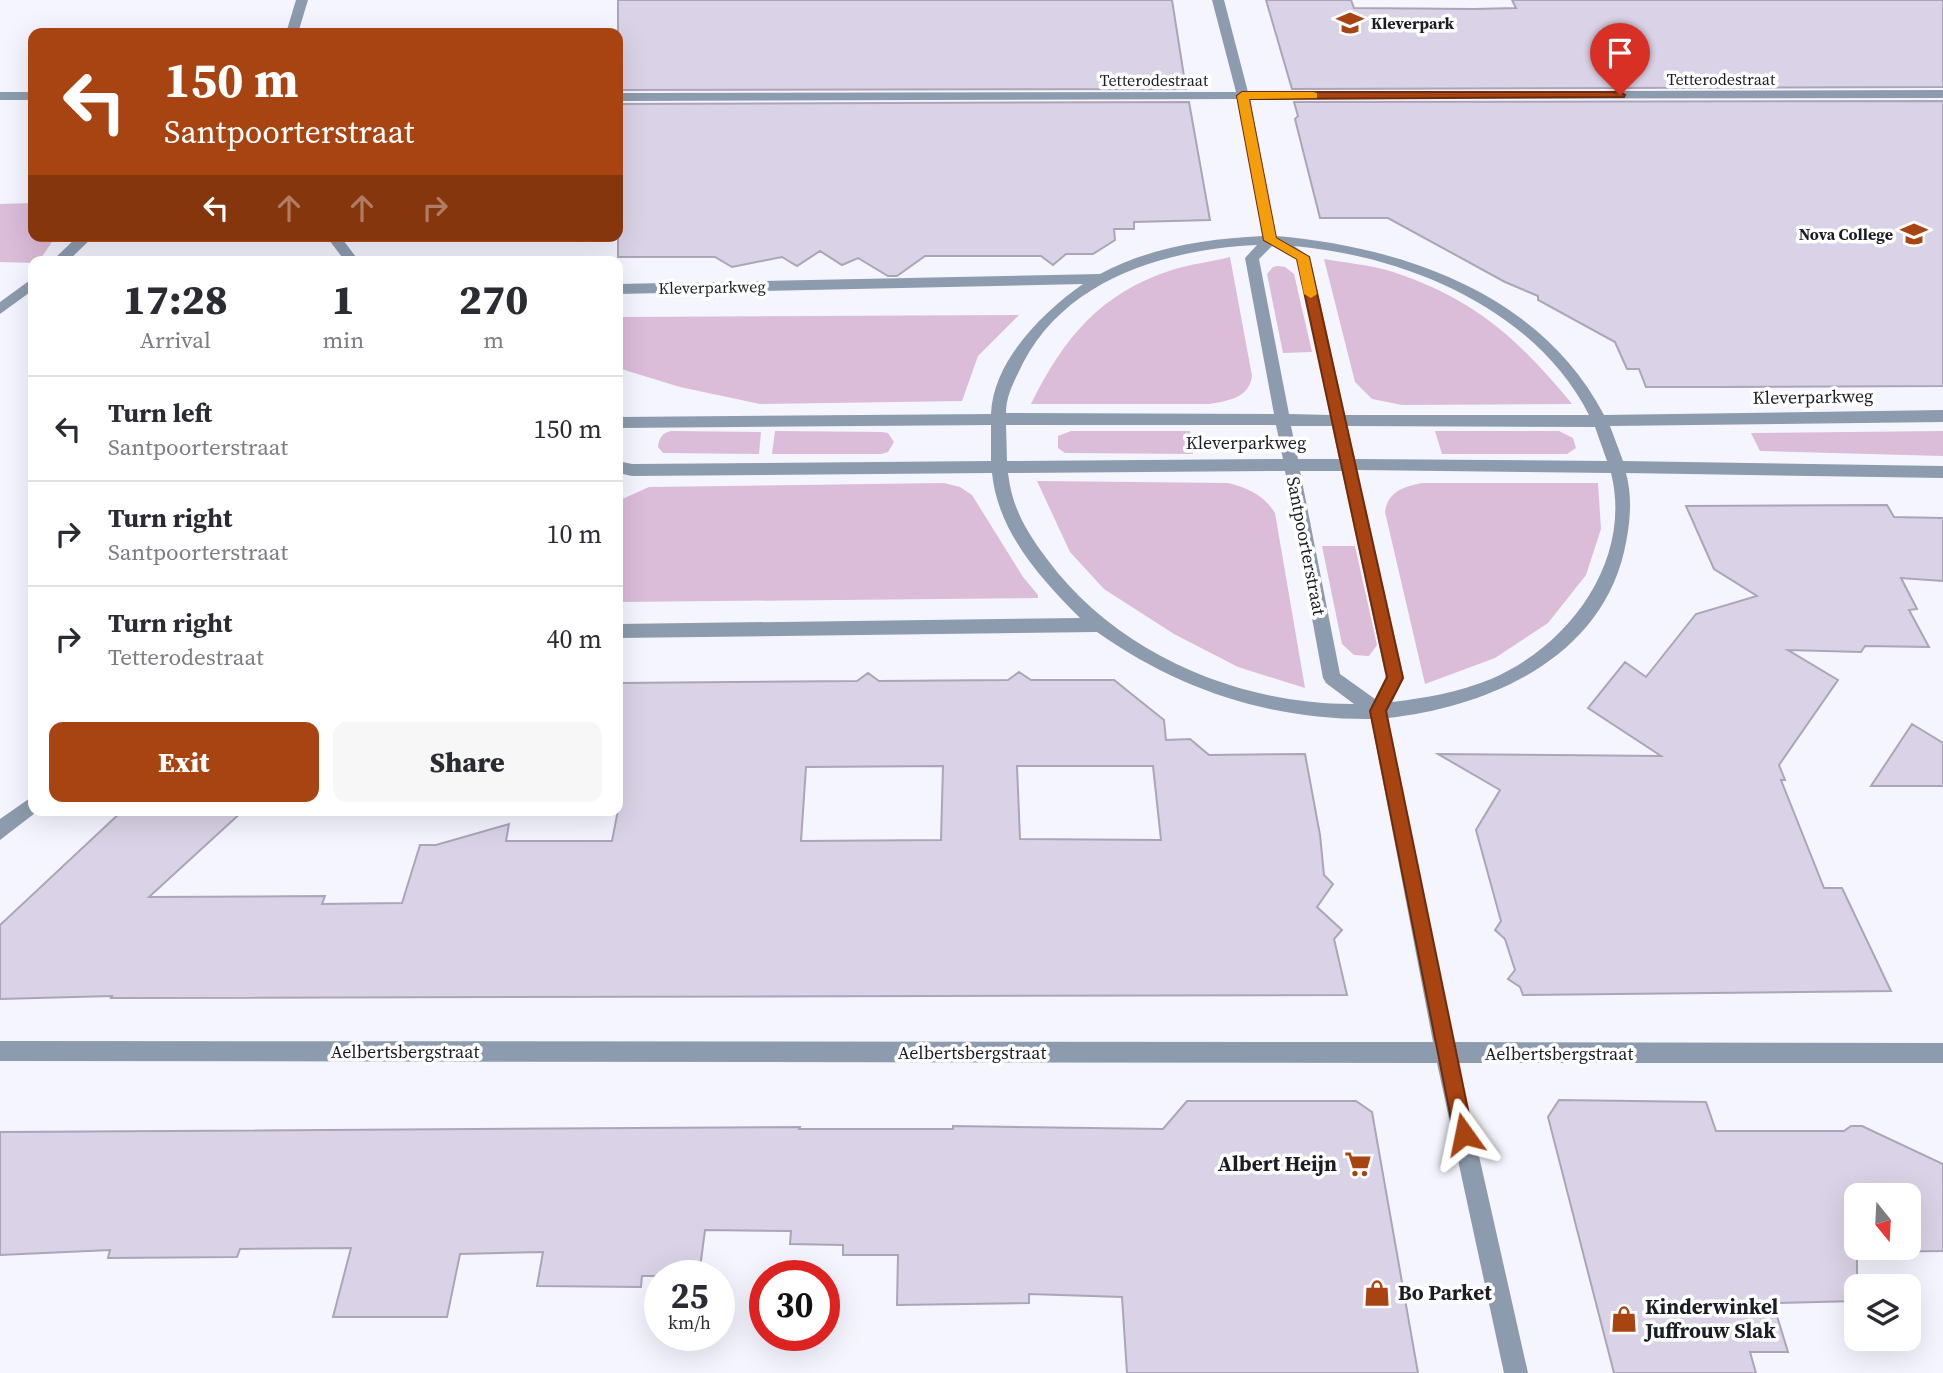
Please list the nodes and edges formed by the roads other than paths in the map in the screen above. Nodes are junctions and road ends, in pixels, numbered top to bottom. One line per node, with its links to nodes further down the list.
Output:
1 (302, 0): 3 (street)
2 (1218, 0): 7 (street)
3 (294, 28)
4 (1943, 94): 7 (street, Tetterodestraat)
5 (0, 96): 6 (street)
6 (28, 96)
7 (1242, 96): 8 (street, Tetterodestraat); 9 (street)
8 (623, 97)
9 (1270, 240): 14 (street, Kleverparkweg); 20 (street, Santpoorterstraat); 21 (street); 22 (street, Kleverparkweg)
10 (81, 242): 12 (street)
11 (338, 242): 13 (street)
12 (65, 256)
13 (348, 256)
14 (1100, 279): 16 (street, Kleverparkweg); 19 (street, Kleverparkweg)
15 (28, 287): 17 (street)
16 (623, 289)
17 (0, 309)
18 (1943, 416): 22 (street, Kleverparkweg)
19 (999, 419): 20 (street, Kleverparkweg); 23 (street, Kleverparkweg); 26 (street, Kleverparkweg)
20 (1282, 419): 21 (street, Kleverparkweg); 24 (street, Santpoorterstraat)
21 (1338, 420): 22 (street, Kleverparkweg); 25 (street)
22 (1600, 421): 27 (street, Kleverparkweg)
23 (623, 422)
24 (1289, 464): 25 (street, Kleverparkweg); 26 (street, Kleverparkweg); 32 (street, Santpoorterstraat)
25 (1348, 464): 27 (street, Kleverparkweg); 32 (street)
26 (998, 466): 28 (street, Kleverparkweg); 30 (street, Kleverparkweg)
27 (1619, 466): 29 (street, Kleverparkweg); 32 (street, Kleverparkweg)
28 (623, 468)
29 (1943, 472)
30 (1097, 625): 31 (street); 32 (street, Kleverparkweg)
31 (623, 631)
32 (1378, 711): 37 (street)
33 (28, 808): 34 (street)
34 (0, 831)
35 (0, 1051): 37 (street, Aelbertsbergstraat)
36 (1943, 1052): 37 (street, Aelbertsbergstraat)
37 (1446, 1054): 38 (street)
38 (1516, 1373)

